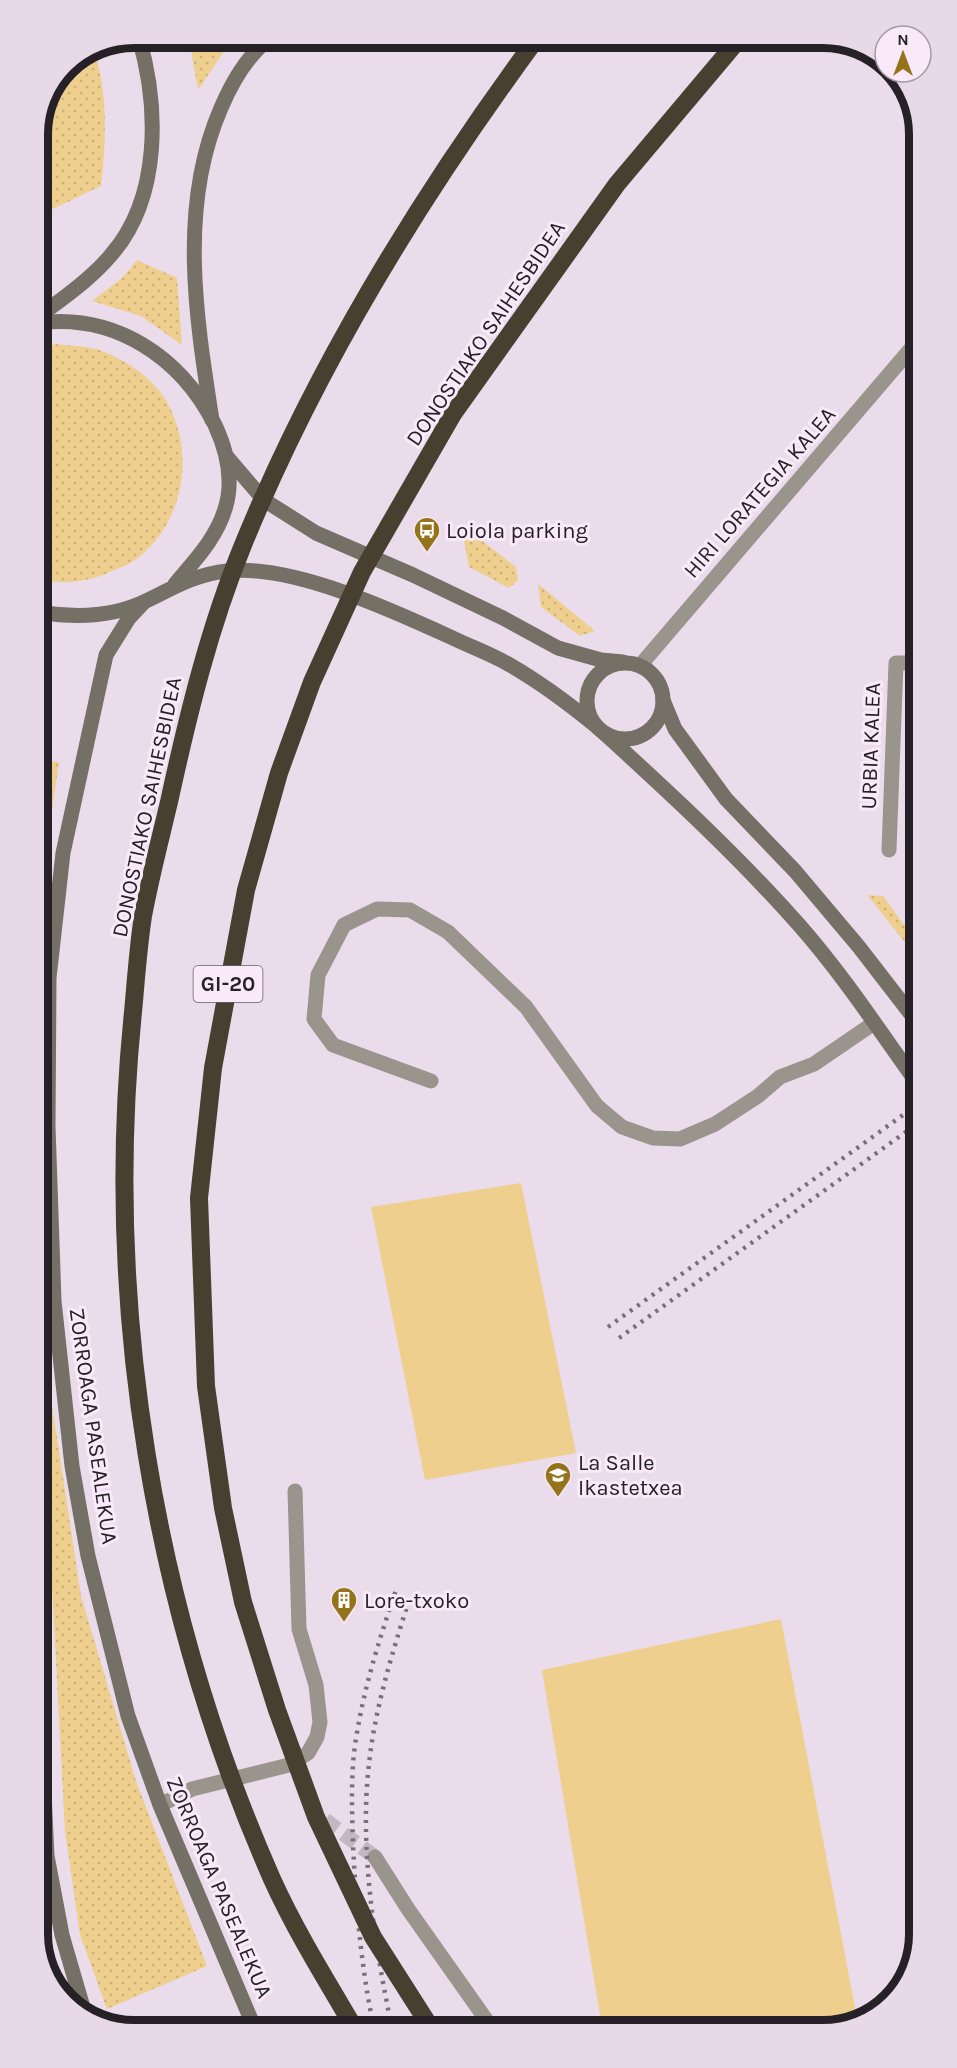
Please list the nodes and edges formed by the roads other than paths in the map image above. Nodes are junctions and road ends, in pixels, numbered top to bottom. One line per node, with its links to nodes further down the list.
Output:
1 (141, 48): 5 (main road)
2 (259, 48): 8 (main road)
3 (530, 48): 31 (highway, DONOSTIAKO SAIHESBIDEA, bridge)
4 (732, 48): 32 (highway, DONOSTIAKO SAIHESBIDEA / GI-20, bridge)
5 (48, 309)
6 (48, 322): 8 (main road)
7 (909, 351): 15 (street, HIRI LORATEGIA KALEA)
8 (212, 420): 9 (main road)
9 (227, 457): 10 (main road); 13 (main road)
10 (173, 587): 11 (main road); 17 (main road)
11 (144, 602): 12 (main road); 25 (main road, ZORROAGA PASEALEKUA)
12 (48, 613)
13 (623, 663): 15 (main road); 17 (main road)
14 (909, 663): 18 (street, URBIA KALEA)
15 (647, 670): 16 (main road)
16 (663, 700): 17 (main road); 19 (main road)
17 (600, 730): 20 (main road)
18 (889, 850)
19 (909, 1000)
20 (874, 1023): 21 (main road); 22 (street)
21 (909, 1072)
22 (431, 1080)
23 (295, 1491): 24 (street)
24 (289, 1765): 25 (street); 26 (street)
25 (160, 1805): 30 (main road, ZORROAGA PASEALEKUA)
26 (325, 1820)
27 (375, 1857): 33 (street)
28 (48, 1861): 29 (main road)
29 (81, 2002)
30 (251, 2020)
31 (350, 2020)
32 (426, 2020)
33 (486, 2020)

